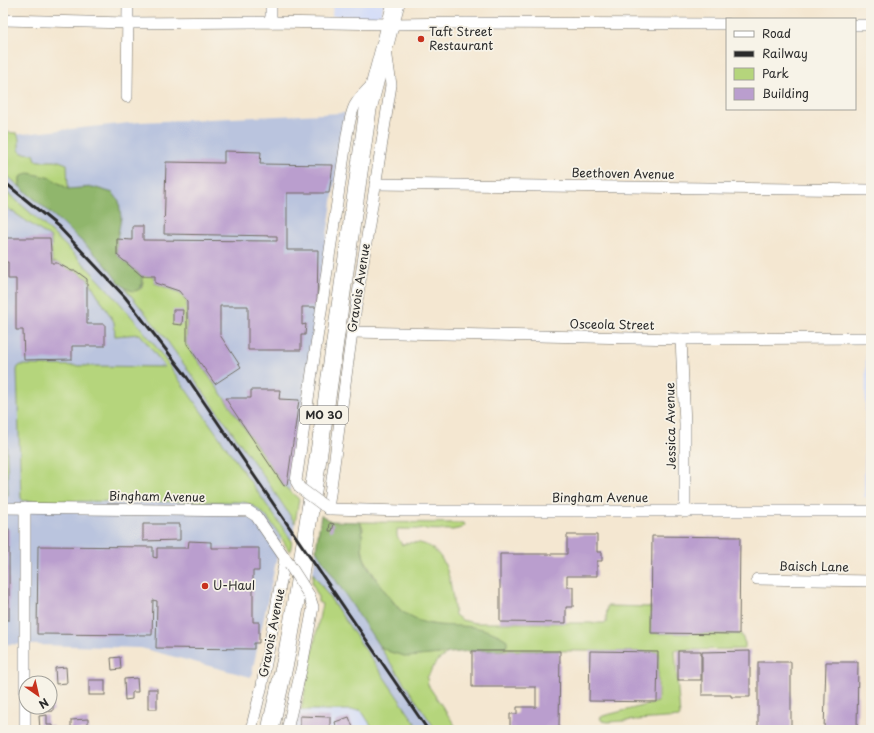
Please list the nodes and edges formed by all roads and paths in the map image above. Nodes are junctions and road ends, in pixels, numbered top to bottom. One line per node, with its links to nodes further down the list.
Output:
1 (128, 3): 6 (street)
2 (271, 3): 5 (street)
3 (396, 3): 7 (main road, Gravois Avenue / MO 30)
4 (3, 20): 6 (street)
5 (271, 22): 6 (street); 7 (street)
6 (128, 23): 13 (street)
7 (391, 24): 8 (street); 11 (main road, Gravois Avenue / MO 30)
8 (726, 24)
9 (856, 25): 10 (street)
10 (871, 26)
11 (385, 47): 12 (main road, Gravois Avenue / MO 30); 14 (street, Gravois Avenue)
12 (374, 83): 19 (street, Gravois Avenue, bridge); 29 (main road, Gravois Avenue / MO 30)
13 (127, 96)
14 (375, 184): 15 (street, Beethoven Avenue); 16 (street, Gravois Avenue)
15 (871, 190)
16 (352, 332): 18 (street, Osceola Street); 19 (street, Gravois Avenue)
17 (871, 338): 18 (street, Osceola Street)
18 (681, 339): 23 (street, Jessica Avenue)
19 (326, 507): 23 (street, Bingham Avenue)
20 (3, 508): 21 (street, Bingham Avenue)
21 (25, 508): 24 (street, Bingham Avenue); 27 (street)
22 (871, 511): 23 (street, Bingham Avenue)
23 (685, 512)
24 (287, 562): 28 (street, Gravois Avenue); 30 (street, Gravois Avenue, bridge)
25 (757, 579): 26 (street, Baisch Lane)
26 (871, 581)
27 (25, 730)
28 (251, 730)
29 (270, 730)
30 (287, 730)

